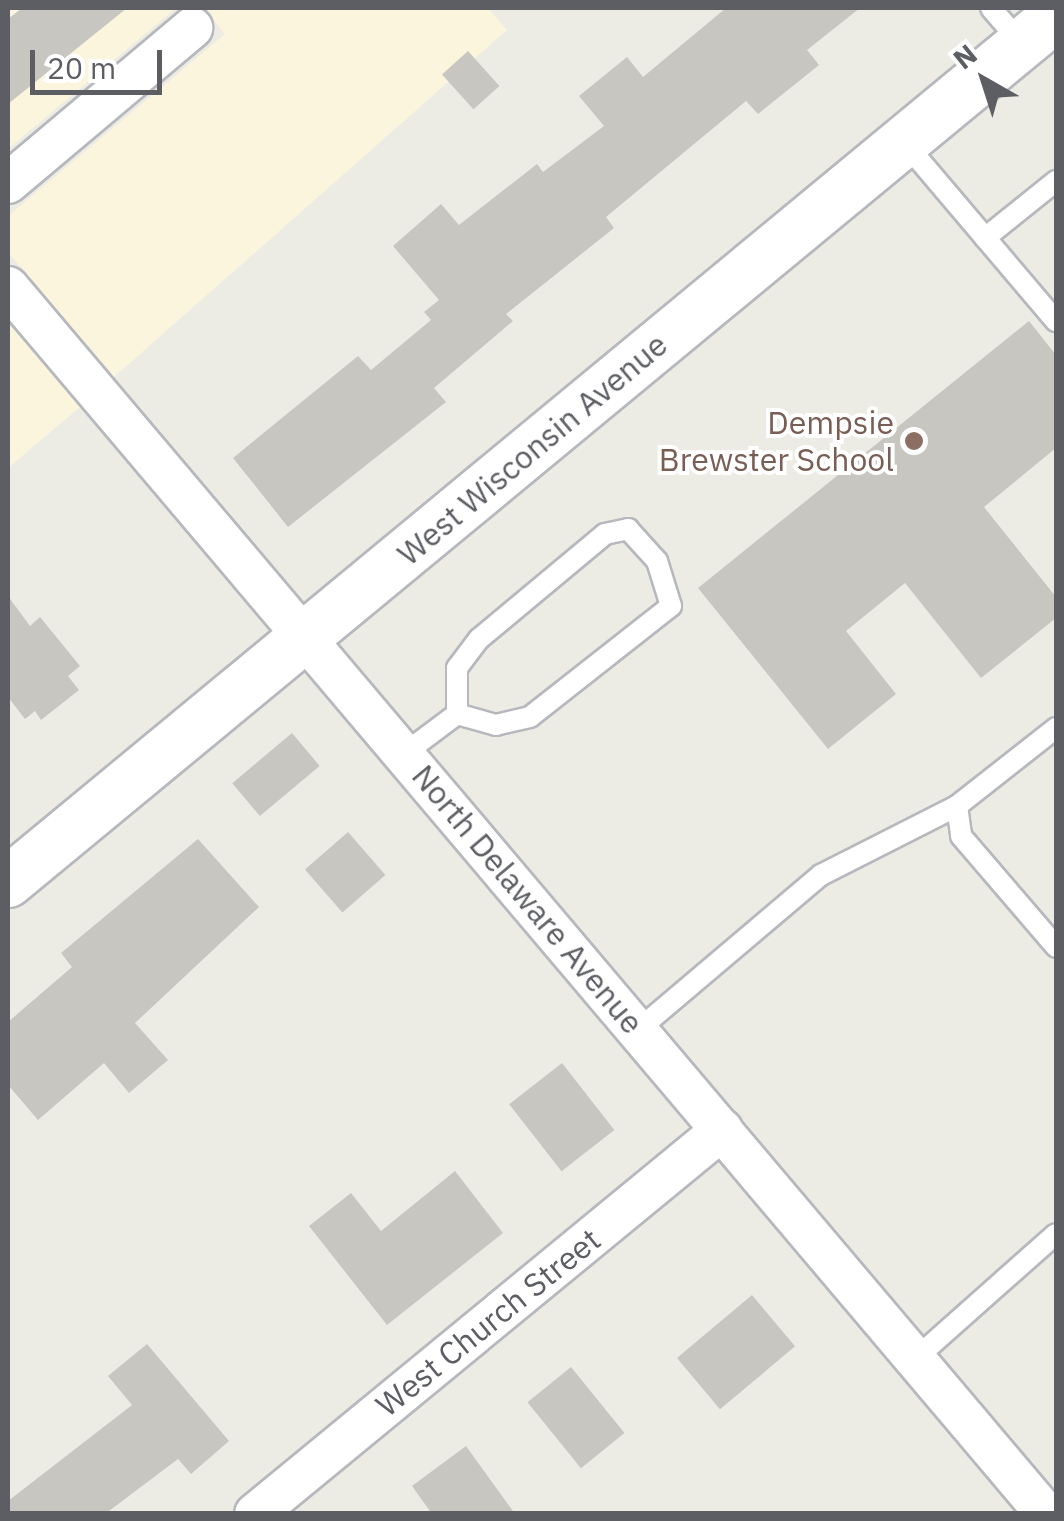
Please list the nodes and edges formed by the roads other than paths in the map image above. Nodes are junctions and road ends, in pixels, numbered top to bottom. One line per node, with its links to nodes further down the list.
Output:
1 (1023, 23): 3 (street, West Wisconsin Avenue)
2 (192, 28): 5 (street)
3 (904, 142): 6 (lane); 9 (street, West Wisconsin Avenue)
4 (1056, 181): 6 (lane)
5 (8, 183)
6 (985, 238): 8 (lane)
7 (8, 287): 9 (street, North Delaware Avenue)
8 (1056, 321)
9 (307, 635): 12 (street, North Delaware Avenue); 14 (street, West Wisconsin Avenue)
10 (457, 714): 10 (lane); 12 (lane)
11 (1056, 728): 13 (lane)
12 (406, 753): 16 (street, North Delaware Avenue)
13 (957, 806): 15 (lane); 16 (lane)
14 (8, 882)
15 (1056, 947)
16 (638, 1030): 17 (street, North Delaware Avenue)
17 (722, 1130): 19 (street, North Delaware Avenue); 20 (street, West Church Street)
18 (1056, 1234): 19 (lane)
19 (915, 1359): 21 (street, North Delaware Avenue)
20 (255, 1514)
21 (1046, 1514)

